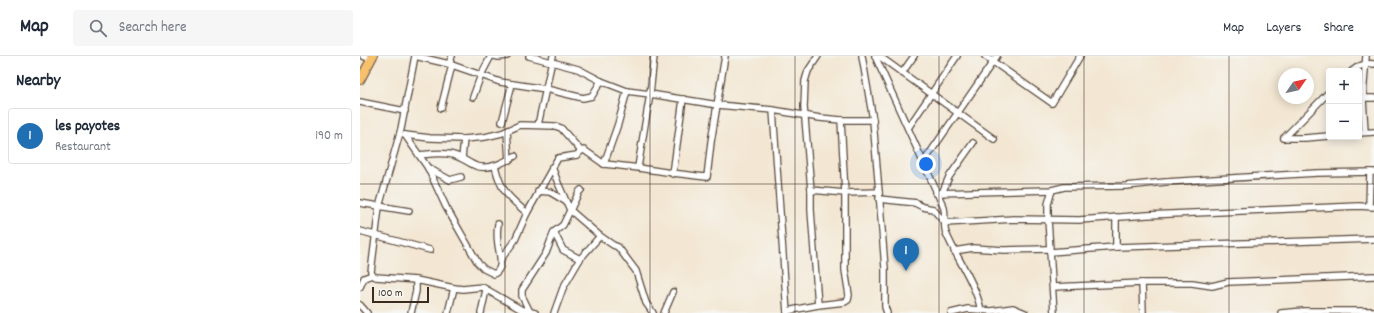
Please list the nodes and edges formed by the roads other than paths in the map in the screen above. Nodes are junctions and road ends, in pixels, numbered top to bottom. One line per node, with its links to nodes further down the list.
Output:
1 (363, 56): 20 (street)
2 (415, 56): 25 (street); 48 (street)
3 (452, 56): 25 (street)
4 (493, 56): 5 (street); 28 (street)
5 (507, 56)
6 (528, 56): 22 (street)
7 (553, 56): 22 (street)
8 (654, 56): 35 (street)
9 (725, 56): 45 (street)
10 (818, 56): 50 (street)
11 (862, 56): 52 (street)
12 (875, 56): 55 (street)
13 (879, 56): 27 (street)
14 (914, 56): 27 (street)
15 (957, 56): 36 (street)
16 (985, 56): 21 (street)
17 (997, 56): 21 (street)
18 (1080, 56): 21 (street)
19 (1366, 56): 23 (street)
20 (372, 58): 29 (highway)
21 (993, 61): 49 (street)
22 (551, 62): 30 (street); 32 (street)
23 (1366, 63): 24 (street); 26 (street); 34 (street)
24 (1374, 64)
25 (451, 65): 28 (street); 46 (street)
26 (1356, 68)
27 (902, 73): 36 (street)
28 (481, 75): 31 (street); 38 (street)
29 (360, 80)
30 (601, 81): 32 (street); 33 (street)
31 (512, 84): 32 (street); 53 (street)
32 (546, 89): 54 (street)
33 (627, 91): 35 (street); 71 (street)
34 (1362, 91)
35 (650, 94): 41 (street); 74 (street)
36 (931, 94): 49 (street); 55 (street)
37 (1326, 95): 42 (street)
38 (473, 97)
39 (1362, 98): 40 (street)
40 (1374, 98)
41 (683, 99): 45 (street); 77 (street)
42 (1322, 99): 43 (street); 61 (street)
43 (1326, 99)
44 (360, 102): 48 (street)
45 (718, 105): 47 (street); 77 (street)
46 (442, 108)
47 (773, 110): 50 (street); 125 (street)
48 (405, 112): 56 (street)
49 (958, 112): 63 (street); 70 (street)
50 (805, 116): 51 (street); 80 (street)
51 (841, 120): 52 (street); 83 (street)
52 (873, 120): 85 (street)
53 (502, 122)
54 (538, 125): 57 (street); 65 (street)
55 (908, 128): 70 (street)
56 (401, 129): 60 (street); 90 (street)
57 (507, 131): 62 (street); 69 (street)
58 (1374, 132): 59 (street)
59 (1362, 133)
60 (405, 135): 62 (street); 66 (street)
61 (1326, 136)
62 (464, 139): 68 (street)
63 (994, 139)
64 (973, 143): 84 (street)
65 (581, 151): 71 (street); 73 (street)
66 (419, 155): 68 (street); 75 (street)
67 (515, 156): 69 (street)
68 (462, 158): 72 (street)
69 (508, 160): 72 (street)
70 (923, 163): 84 (street)
71 (604, 164): 74 (street)
72 (495, 166): 94 (street)
73 (552, 167): 82 (street); 86 (street)
74 (638, 167): 77 (street)
75 (428, 168): 78 (street); 108 (street)
76 (1372, 172): 81 (street); 89 (street)
77 (674, 174)
78 (461, 177)
79 (581, 190): 92 (street)
80 (811, 190): 83 (street); 120 (street)
81 (1052, 190): 84 (street); 96 (street)
82 (538, 191): 86 (street); 94 (street)
83 (845, 193): 85 (street); 120 (street)
84 (939, 193): 91 (street)
85 (879, 196): 87 (street); 134 (street)
86 (565, 201): 92 (street)
87 (915, 202): 91 (street); 97 (street)
88 (360, 203): 90 (street)
89 (1371, 206): 95 (street)
90 (379, 207): 93 (street); 101 (street)
91 (944, 208): 97 (street)
92 (570, 210): 100 (street); 102 (street)
93 (409, 211)
94 (527, 213): 108 (street)
95 (1116, 217): 96 (street); 104 (street)
96 (1048, 219): 97 (street); 107 (street)
97 (945, 223): 106 (street)
98 (498, 224): 108 (street)
99 (360, 231): 101 (street)
100 (554, 232): 109 (street); 124 (street)
101 (375, 236): 105 (street); 110 (street)
102 (600, 236): 109 (street); 132 (street)
103 (1374, 239): 104 (street)
104 (1116, 247): 107 (street)
105 (430, 250)
106 (954, 250): 107 (street); 121 (street)
107 (1050, 250): 115 (street)
108 (500, 259)
109 (580, 259): 131 (street)
110 (372, 275): 112 (street); 114 (street)
111 (1374, 276): 113 (street)
112 (416, 280): 116 (street); 128 (street)
113 (1142, 283): 115 (street); 138 (street)
114 (360, 287)
115 (1053, 287): 137 (street)
116 (454, 288): 117 (street); 129 (street)
117 (486, 290): 123 (street); 130 (street)
118 (673, 292): 133 (street)
119 (360, 305): 127 (street)
120 (818, 305): 125 (street)
121 (981, 310): 135 (street); 136 (street)
122 (1374, 311): 126 (street)
123 (521, 312): 124 (street)
124 (532, 312)
125 (787, 312)
126 (1366, 312): 139 (street)
127 (367, 313)
128 (411, 313)
129 (448, 313)
130 (481, 313)
131 (554, 313)
132 (653, 313)
133 (664, 313)
134 (887, 313)
135 (952, 313)
136 (1025, 313)
137 (1054, 313)
138 (1143, 313)
139 (1281, 313)

